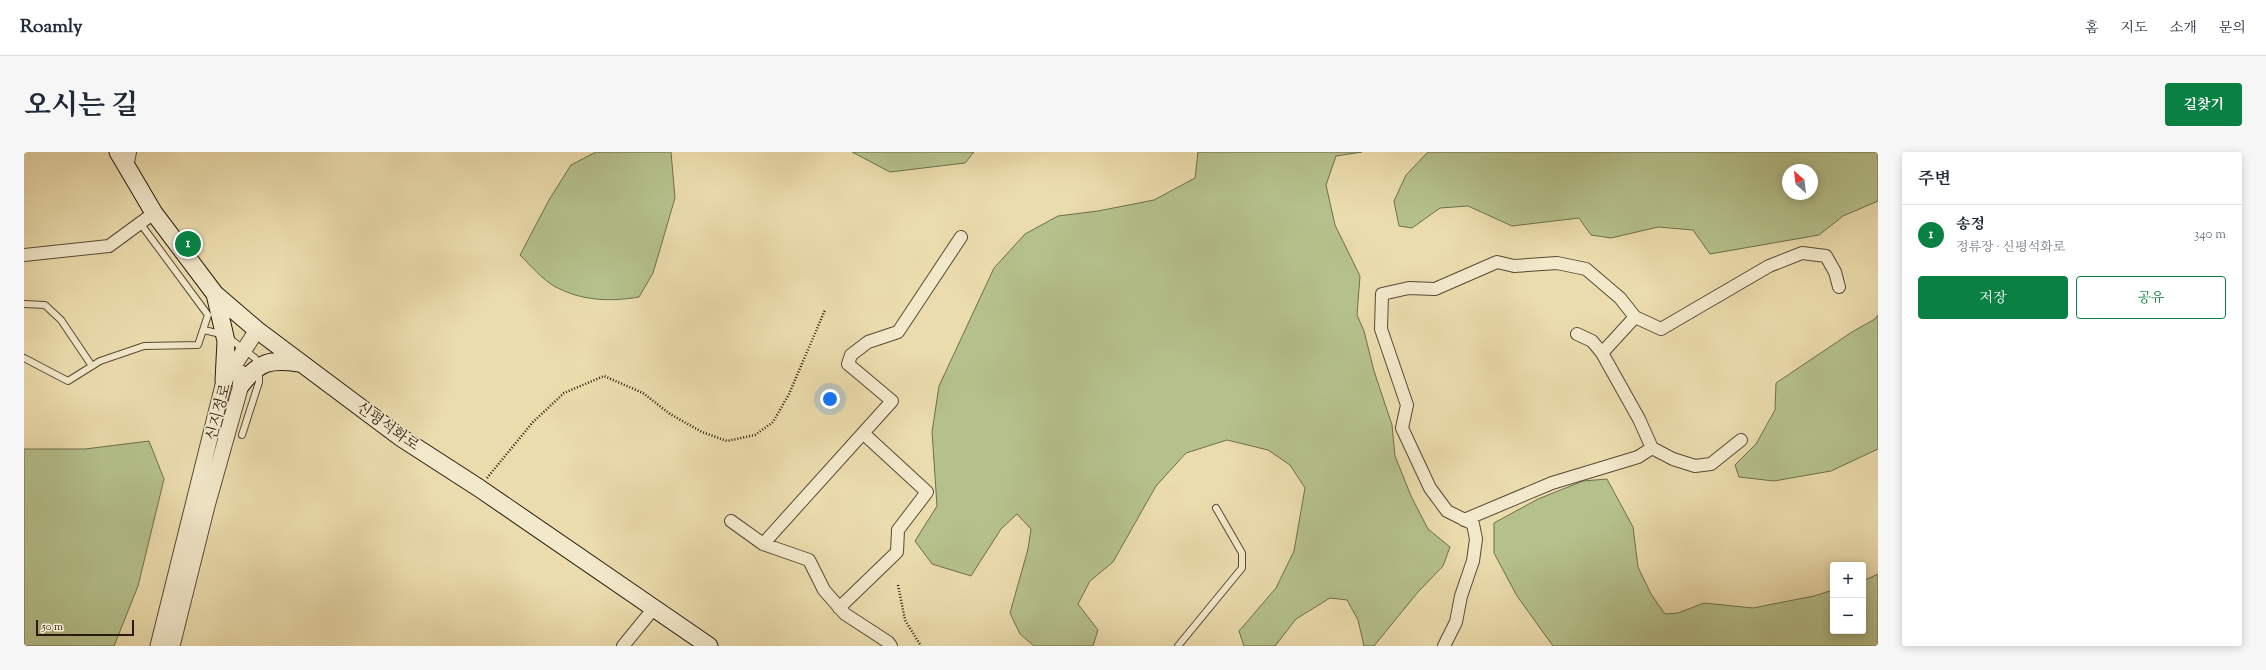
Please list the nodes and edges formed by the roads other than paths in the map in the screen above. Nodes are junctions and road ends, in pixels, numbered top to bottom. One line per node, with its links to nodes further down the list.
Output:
1 (118, 152): 2 (main road, 신평석화로)
2 (129, 159): 3 (main road, 신평석화로)
3 (154, 213): 4 (street); 8 (main road, 신평석화로)
4 (140, 223): 6 (street); 11 (lane)
5 (961, 237): 23 (street)
6 (24, 254)
7 (1838, 287): 10 (street)
8 (215, 294): 12 (main road, 신평석화로); 14 (main road)
9 (24, 304): 19 (lane)
10 (1635, 318): 16 (street); 28 (street)
11 (204, 330): 14 (lane); 19 (lane)
12 (257, 330): 15 (street); 18 (main road, 신평석화로)
13 (1577, 334): 16 (street)
14 (225, 335): 15 (lane); 21 (main road)
15 (244, 353): 20 (lane); 21 (street, 신지정로); 22 (street, 신지정로)
16 (1602, 353): 26 (street)
17 (24, 358): 19 (lane)
18 (300, 363): 20 (main road); 31 (main road, 신평석화로)
19 (92, 366)
20 (259, 366): 22 (main road); 24 (lane)
21 (224, 382): 33 (street, 신지정로)
22 (241, 385): 34 (street, 신지정로)
23 (864, 434): 30 (street); 32 (street)
24 (242, 435)
25 (1741, 440): 26 (street)
26 (1652, 448): 28 (street)
27 (1216, 508): 38 (lane)
28 (1464, 520): 39 (street)
29 (731, 521): 30 (street)
30 (763, 544): 32 (street)
31 (654, 608): 35 (street); 36 (main road, 신평석화로)
32 (839, 608): 37 (street)
33 (158, 646)
34 (172, 646)
35 (623, 646)
36 (709, 646)
37 (890, 646)
38 (1178, 646)
39 (1444, 646)

